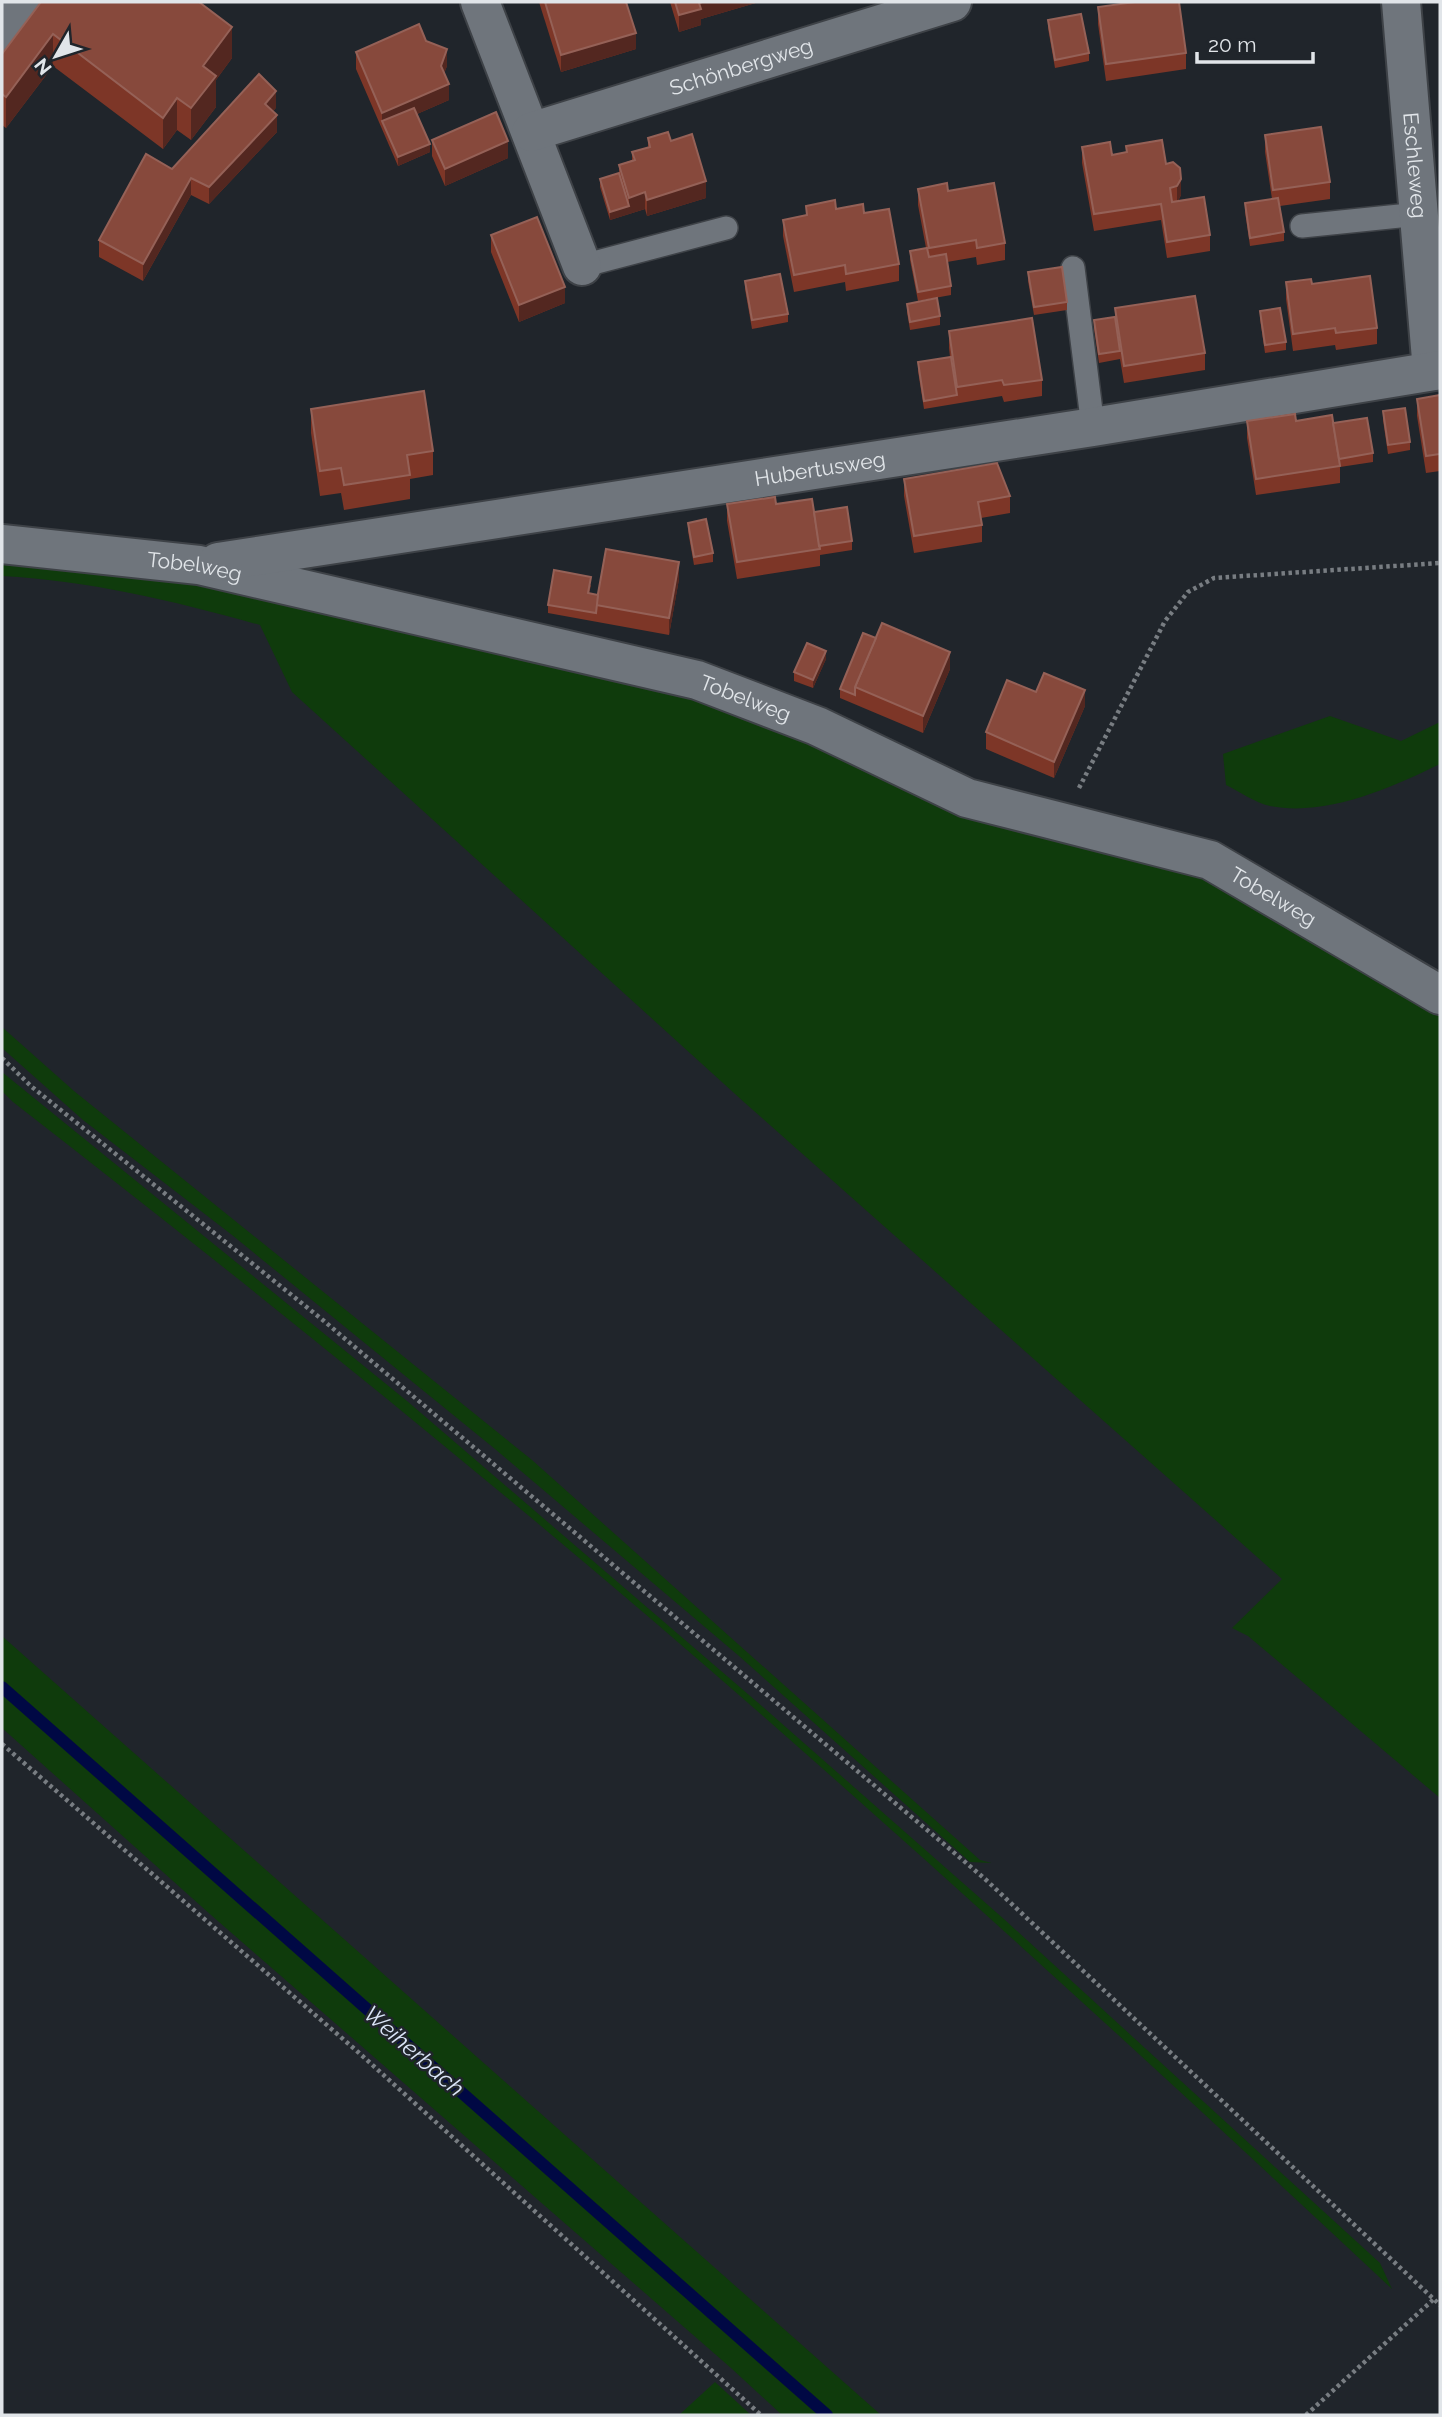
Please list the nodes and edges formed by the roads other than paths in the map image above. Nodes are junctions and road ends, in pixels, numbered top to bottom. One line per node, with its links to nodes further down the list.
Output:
1 (26, 2): 5 (street)
2 (480, 2): 6 (street)
3 (952, 2): 6 (street, Schönbergweg)
4 (1401, 2): 7 (street, Eschleweg)
5 (2, 33)
6 (531, 132): 10 (street)
7 (1419, 214): 8 (lane); 12 (street, Eschleweg)
8 (1302, 226)
9 (726, 228): 10 (lane)
10 (582, 266)
11 (1073, 268): 13 (lane)
12 (1436, 371): 13 (street, Hubertusweg)
13 (1093, 428): 15 (street, Hubertusweg)
14 (2, 544): 15 (street, Tobelweg)
15 (198, 565): 16 (street, Tobelweg)
16 (1440, 995)

